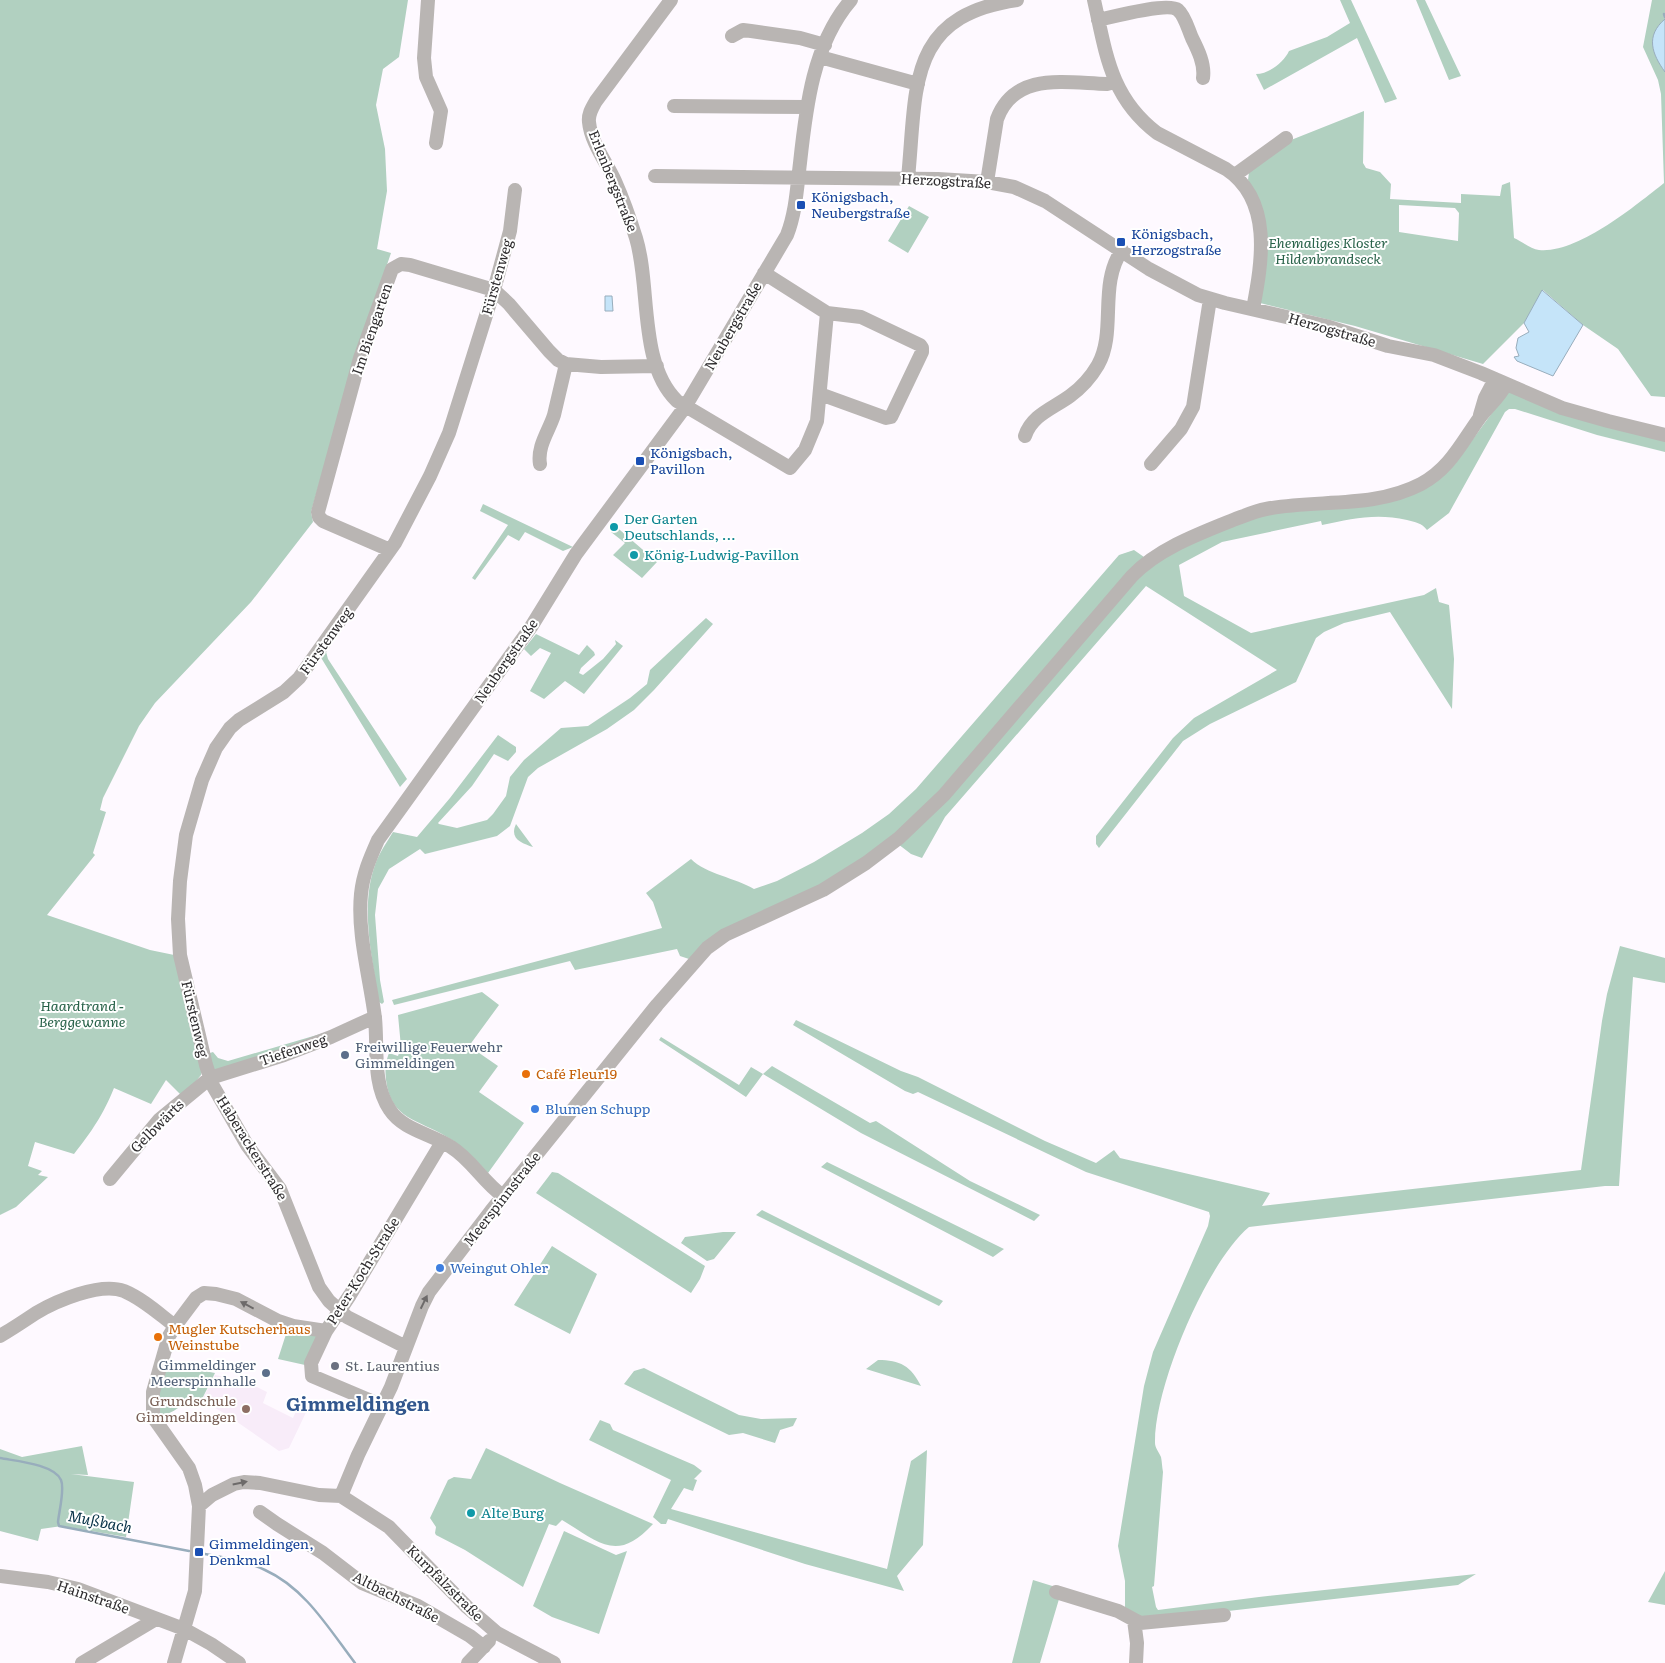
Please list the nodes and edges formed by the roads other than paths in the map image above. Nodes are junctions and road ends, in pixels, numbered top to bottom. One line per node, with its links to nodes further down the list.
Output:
1 (428, 0): 15 (street)
2 (671, 0): 29 (street, Erlenbergstraße)
3 (851, 0): 8 (street, Neubergstraße)
4 (1017, 0): 11 (street)
5 (1094, 0): 6 (street)
6 (1098, 20): 9 (street); 10 (street)
7 (732, 36): 8 (street)
8 (822, 51): 11 (street); 13 (street, Neubergstraße)
9 (1203, 78)
10 (1115, 82): 16 (street); 20 (street)
11 (918, 84): 19 (street)
12 (674, 106): 13 (street)
13 (807, 107): 18 (street, Neubergstraße)
14 (1286, 138): 16 (street)
15 (436, 143)
16 (1234, 175): 26 (street)
17 (655, 176): 18 (street, Herzogstraße)
18 (798, 177): 19 (street, Herzogstraße); 23 (street, Neubergstraße)
19 (908, 178): 20 (street, Herzogstraße)
20 (987, 182): 22 (street, Herzogstraße)
21 (515, 190): 24 (street, Fürstenweg)
22 (1122, 250): 25 (street, Herzogstraße); 34 (street)
23 (764, 273): 27 (street); 32 (street, Neubergstraße)
24 (494, 290): 28 (street, Im Biengarten); 37 (street, Fürstenweg); 37 (street, Im Biengarten)
25 (1210, 299): 26 (street, Herzogstraße); 36 (street)
26 (1253, 309): 30 (street, Herzogstraße)
27 (827, 313): 31 (street); 31 (street)
28 (566, 364): 29 (street); 35 (street)
29 (657, 366): 32 (street, Erlenbergstraße)
30 (1501, 381): 33 (street, Herzogstraße); 42 (street, Meerspinnstraße)
31 (820, 394): 32 (street, Erlenbergstraße)
32 (685, 407): 38 (street, Neubergstraße)
33 (1665, 435)
34 (1025, 436)
35 (540, 464)
36 (1151, 464)
37 (390, 550): 39 (street, Fürstenweg)
38 (375, 1018): 39 (street, Tiefenweg); 40 (street, Neubergstraße)
39 (210, 1078): 41 (street, Gelbwärts); 43 (street, Haberackerstraße)
40 (442, 1142): 42 (street, Neubergstraße); 43 (street, Peter-Koch-Straße)
41 (110, 1178)
42 (503, 1196): 47 (street, Meerspinnstraße, one-way to 42)
43 (340, 1311): 45 (street, Peter-Koch-Straße); 47 (street, Haberackerstraße)
44 (175, 1326): 45 (street, Peter-Koch-Straße, one-way to 44); 46 (street); 50 (street, Peter-Koch-Straße)
45 (326, 1331): 48 (street)
46 (0, 1336)
47 (406, 1347): 48 (street, Meerspinnstraße)
48 (383, 1406): 49 (street, Meerspinnstraße)
49 (341, 1496): 50 (street, one-way to 49); 58 (street, Kurpfalzstraße)
50 (198, 1506): 57 (street, Peter-Koch-Straße)
51 (260, 1512): 60 (street, Altbachstraße)
52 (0, 1576): 55 (street, Hainstraße)
53 (1056, 1592): 56 (street)
54 (1224, 1616): 56 (street)
55 (156, 1619): 57 (street, Hainstraße); 61 (street)
56 (1134, 1620): 67 (street)
57 (184, 1629): 62 (street, Peter-Koch-Straße); 63 (street, Hainstraße)
58 (497, 1633): 59 (street, Kurpfalzstraße); 60 (street)
59 (512, 1642): 65 (street); 66 (street, Kurpfalzstraße)
60 (484, 1647): 64 (street)
61 (82, 1663)
62 (174, 1663)
63 (239, 1663)
64 (468, 1663)
65 (539, 1663)
66 (554, 1663)
67 (1136, 1663)

